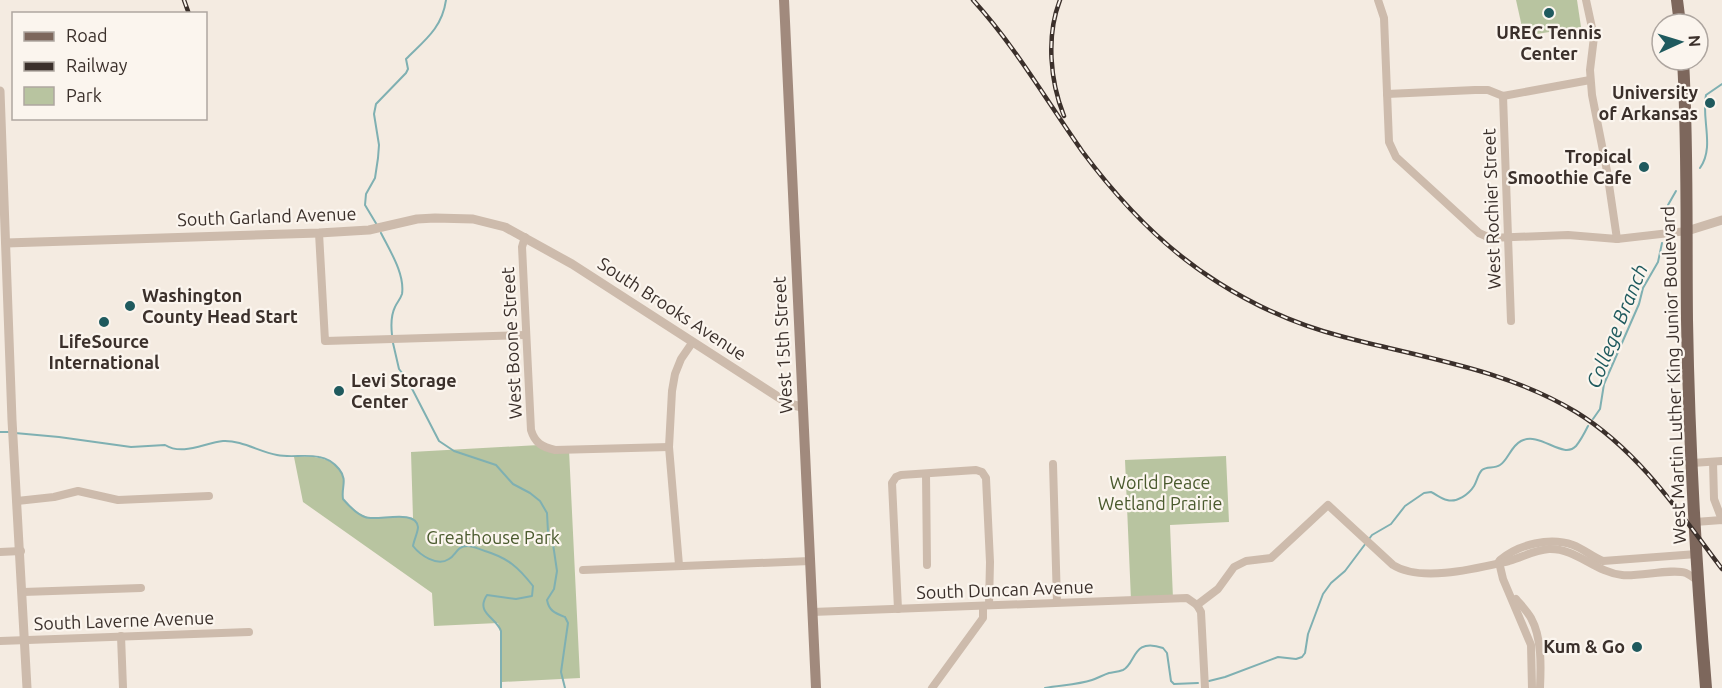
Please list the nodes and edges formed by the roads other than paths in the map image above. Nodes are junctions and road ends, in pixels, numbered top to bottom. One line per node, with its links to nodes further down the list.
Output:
1 (784, 0): 19 (main road, West 15th Street)
2 (1378, 0): 7 (street)
3 (1586, 0): 5 (street)
4 (1683, 72): 10 (main road, West Martin Luther King Junior Boulevard)
5 (1590, 80): 8 (street); 14 (street)
6 (0, 91): 15 (street)
7 (1387, 93): 8 (street); 13 (street)
8 (1503, 96): 13 (street, West Rochier Street)
9 (1722, 220): 10 (street)
10 (1687, 231): 14 (street); 23 (main road, West Martin Luther King Junior Boulevard)
11 (319, 233): 12 (street, South Garland Avenue); 15 (street, South Garland Avenue); 17 (street)
12 (525, 237): 17 (street, West Boone Street); 18 (street, South Brooks Avenue)
13 (1508, 238): 14 (street); 16 (street, West Rochier Street)
14 (1617, 239)
15 (6, 243): 27 (street)
16 (1511, 321)
17 (525, 335): 20 (street, West Boone Street)
18 (692, 342): 19 (street, South Brooks Avenue); 20 (street)
19 (802, 407): 33 (main road, West 15th Street)
20 (669, 447): 35 (street)
21 (1722, 461): 22 (street)
22 (1713, 462): 23 (street); 28 (street)
23 (1692, 463): 29 (main road, West Martin Luther King Junior Boulevard)
24 (1053, 464): 42 (street)
25 (926, 474): 36 (street); 44 (street); 45 (street)
26 (209, 496): 27 (street)
27 (17, 501): 30 (street)
28 (1722, 520): 29 (street)
29 (1695, 522): 32 (main road, West Martin Luther King Junior Boulevard)
30 (21, 551): 31 (street); 40 (street)
31 (0, 552)
32 (1697, 554): 34 (street); 38 (main road, West Martin Luther King Junior Boulevard)
33 (810, 561): 35 (street); 46 (main road, West 15th Street)
34 (1499, 562): 38 (street); 41 (street); 43 (street)
35 (678, 565): 37 (street)
36 (927, 565)
37 (583, 570)
38 (1698, 581): 58 (main road, West Martin Luther King Junior Boulevard)
39 (141, 588): 40 (street)
40 (23, 592): 49 (street)
41 (1510, 594): 56 (street); 57 (street)
42 (1057, 602): 43 (street, South Duncan Avenue); 44 (street, South Duncan Avenue)
43 (1197, 605): 55 (street)
44 (986, 606): 45 (street, South Duncan Avenue); 54 (street)
45 (898, 609): 46 (street, South Duncan Avenue)
46 (812, 612): 53 (main road, West 15th Street)
47 (249, 632): 48 (street, South Laverne Avenue)
48 (121, 636): 49 (street, South Laverne Avenue); 52 (street)
49 (26, 640): 50 (street, South Laverne Avenue); 51 (street)
50 (0, 641)
51 (27, 688)
52 (123, 688)
53 (816, 688)
54 (932, 688)
55 (1204, 688)
56 (1532, 688)
57 (1540, 688)
58 (1706, 688)

